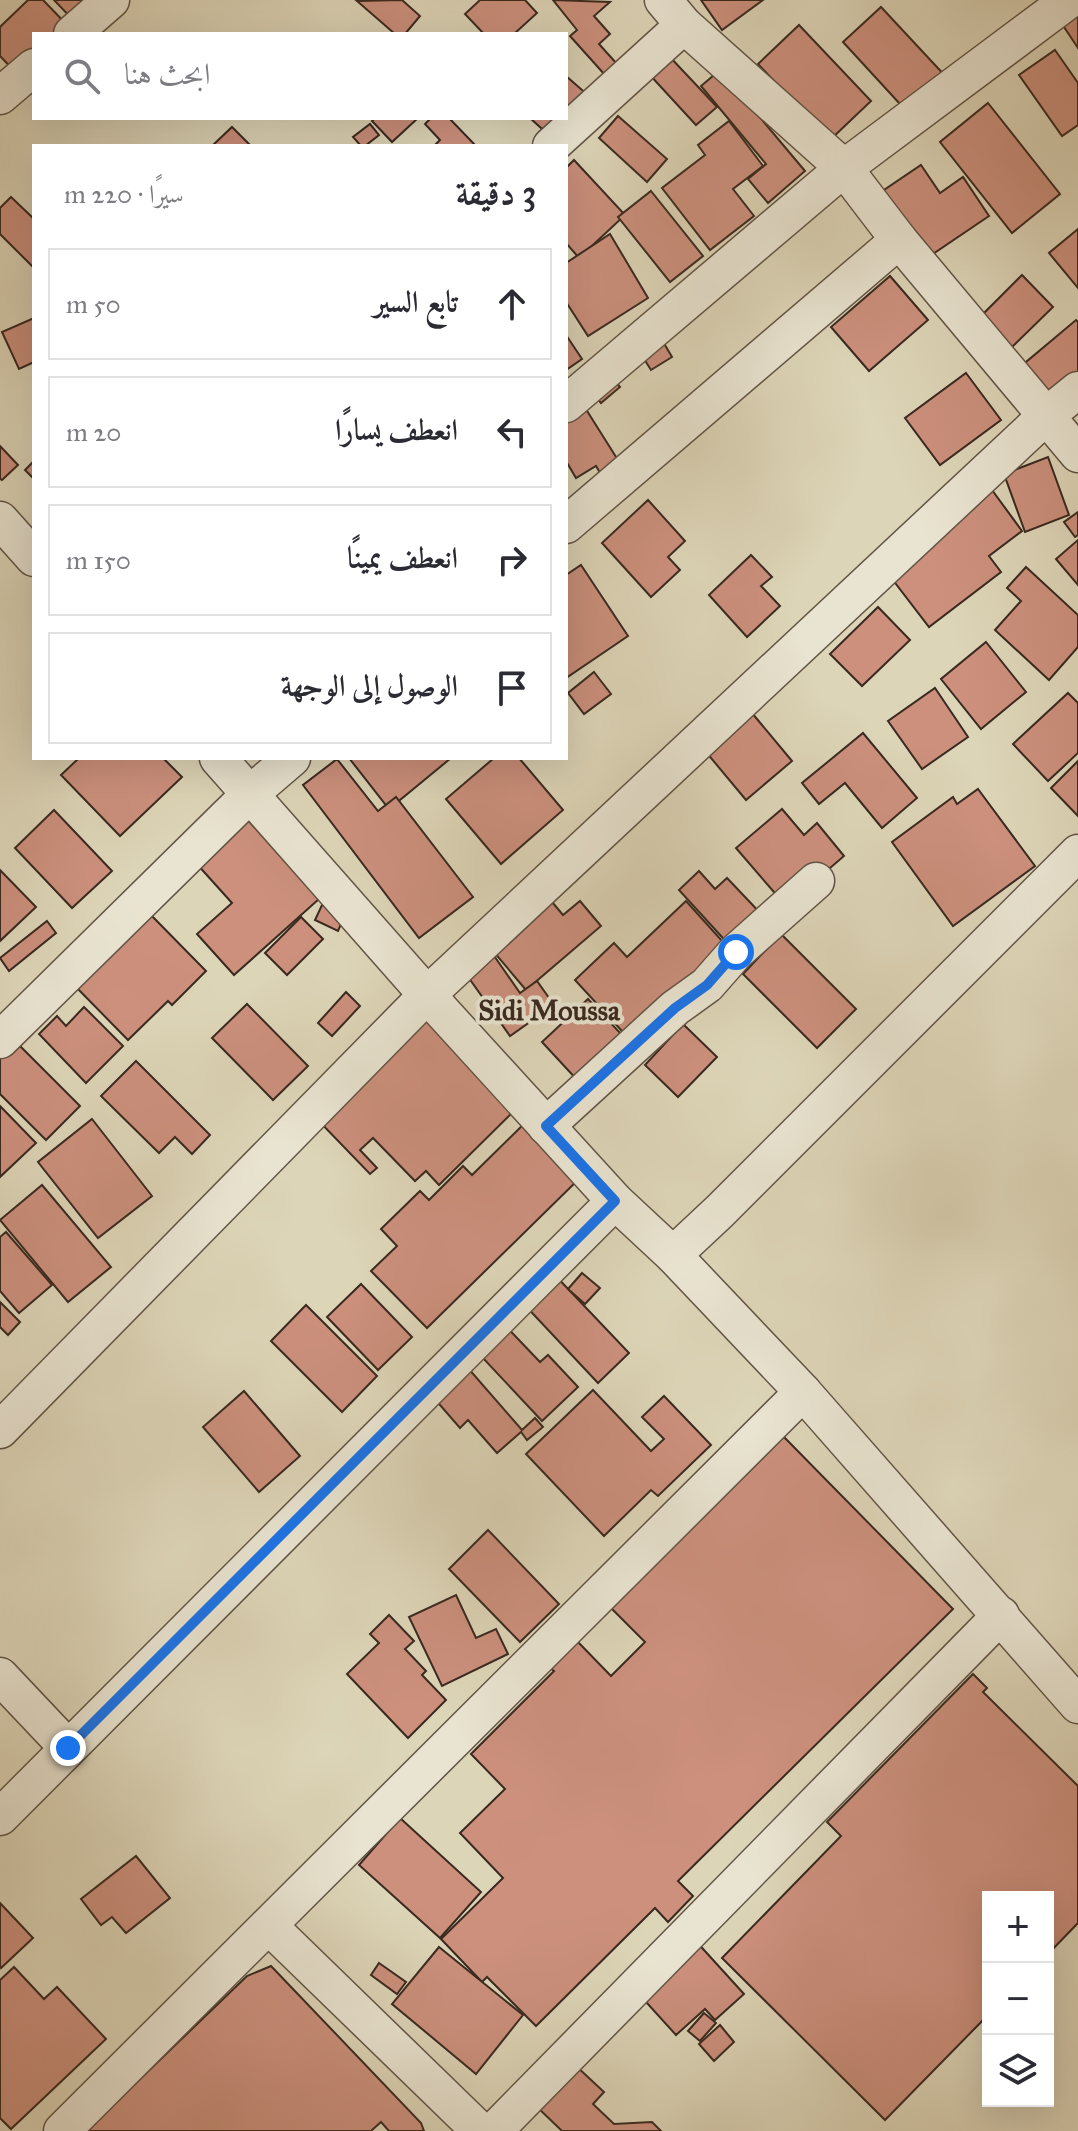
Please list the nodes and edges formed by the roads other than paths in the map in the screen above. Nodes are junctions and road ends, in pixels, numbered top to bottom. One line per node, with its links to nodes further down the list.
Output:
1 (111, 0): 4 (street)
2 (1069, 0): 8 (street)
3 (673, 12): 7 (street); 8 (street)
4 (74, 32)
5 (32, 69): 6 (street)
6 (0, 96)
7 (553, 144)
8 (844, 168): 9 (street); 11 (street)
9 (899, 240): 12 (street); 15 (street)
10 (1078, 390): 12 (street)
11 (568, 402)
12 (1047, 415): 13 (street); 22 (street)
13 (1078, 454)
14 (0, 520): 16 (street)
15 (568, 523)
16 (32, 556)
17 (220, 760): 19 (street)
18 (290, 760): 19 (street)
19 (250, 794): 22 (street); 23 (street)
20 (1078, 853): 26 (street)
21 (816, 881): 24 (street)
22 (427, 995): 24 (street); 28 (street)
23 (0, 1040)
24 (546, 1126): 25 (street)
25 (615, 1201): 26 (street); 32 (street)
26 (673, 1255): 27 (street)
27 (803, 1392): 29 (street); 34 (street)
28 (0, 1430)
29 (1001, 1615): 31 (street); 37 (street)
30 (0, 1676): 32 (street)
31 (1078, 1705)
32 (68, 1748): 33 (street)
33 (0, 1817)
34 (269, 1926): 35 (street); 36 (street)
35 (62, 2131)
36 (480, 2131)
37 (494, 2131)

